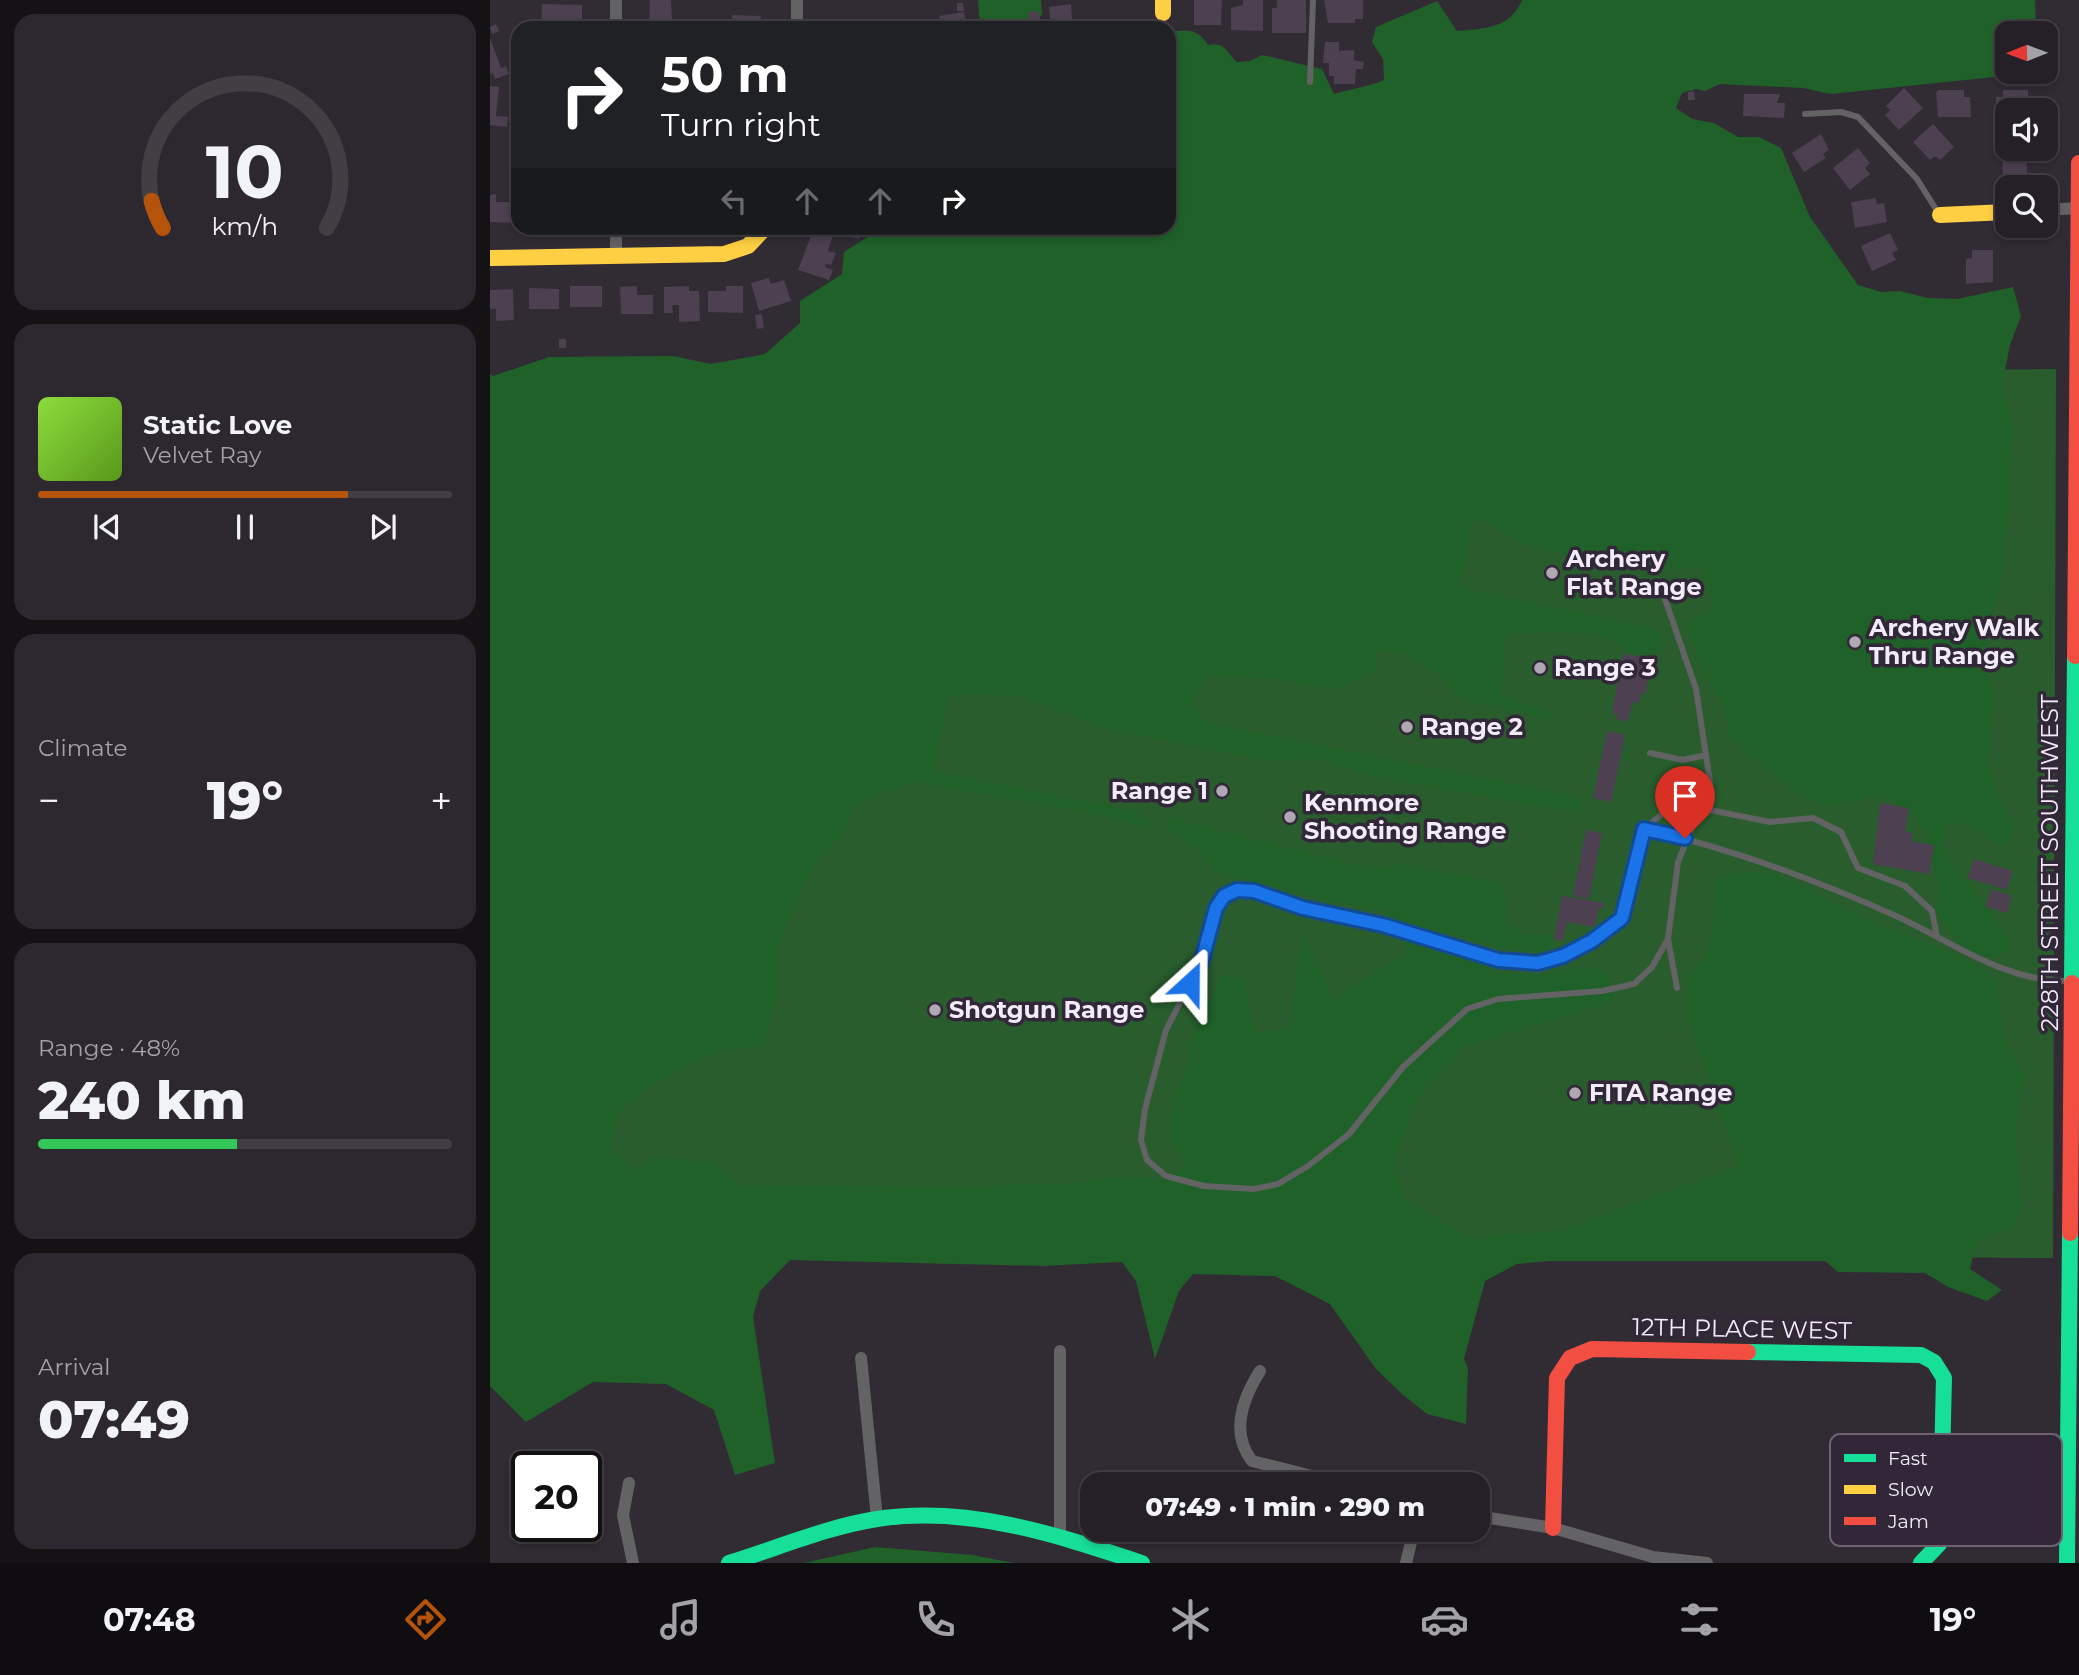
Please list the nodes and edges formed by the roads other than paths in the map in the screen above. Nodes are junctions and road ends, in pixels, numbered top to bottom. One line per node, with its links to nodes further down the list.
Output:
1 (616, 0): 4 (street)
2 (797, 0): 5 (street)
3 (1313, 0): 6 (lane)
4 (616, 21)
5 (797, 21)
6 (1310, 82)
7 (1805, 114): 12 (lane)
8 (2079, 163): 9 (street, 228TH STREET SOUTHWEST)
9 (2078, 208): 10 (street); 17 (street, 228TH STREET SOUTHWEST)
10 (2058, 209)
11 (1995, 213): 12 (street)
12 (1940, 215)
13 (617, 235): 15 (street)
14 (760, 235): 15 (street)
15 (617, 255): 16 (street)
16 (490, 258)
17 (2078, 325): 26 (street, 228TH STREET SOUTHWEST)
18 (1664, 596): 20 (lane)
19 (1650, 752): 20 (lane)
20 (1706, 755): 21 (lane)
21 (1700, 808): 22 (lane); 23 (lane); 24 (lane)
22 (1644, 829): 23 (lane); 25 (lane)
23 (1685, 838): 24 (lane); 25 (lane)
24 (1937, 937): 26 (lane)
25 (1668, 939): 27 (lane)
26 (2071, 981): 28 (street, 228TH STREET SOUTHWEST)
27 (1677, 988)
28 (2075, 1150): 47 (street, 228TH STREET SOUTHWEST)
29 (1060, 1351): 38 (street)
30 (861, 1358): 36 (street)
31 (1260, 1371): 33 (street)
32 (1943, 1434): 37 (street, 12TH PLACE WEST)
33 (1293, 1472)
34 (629, 1483): 41 (street)
35 (1490, 1518): 37 (street)
36 (877, 1519): 38 (street); 42 (street)
37 (1553, 1528): 45 (street)
38 (1060, 1536): 43 (street)
39 (1411, 1542): 44 (street)
40 (1937, 1546): 46 (street, 12TH PLACE WEST)
41 (633, 1563)
42 (729, 1563)
43 (1142, 1563)
44 (1406, 1563)
45 (1707, 1563)
46 (1920, 1563)
47 (2067, 1563)

